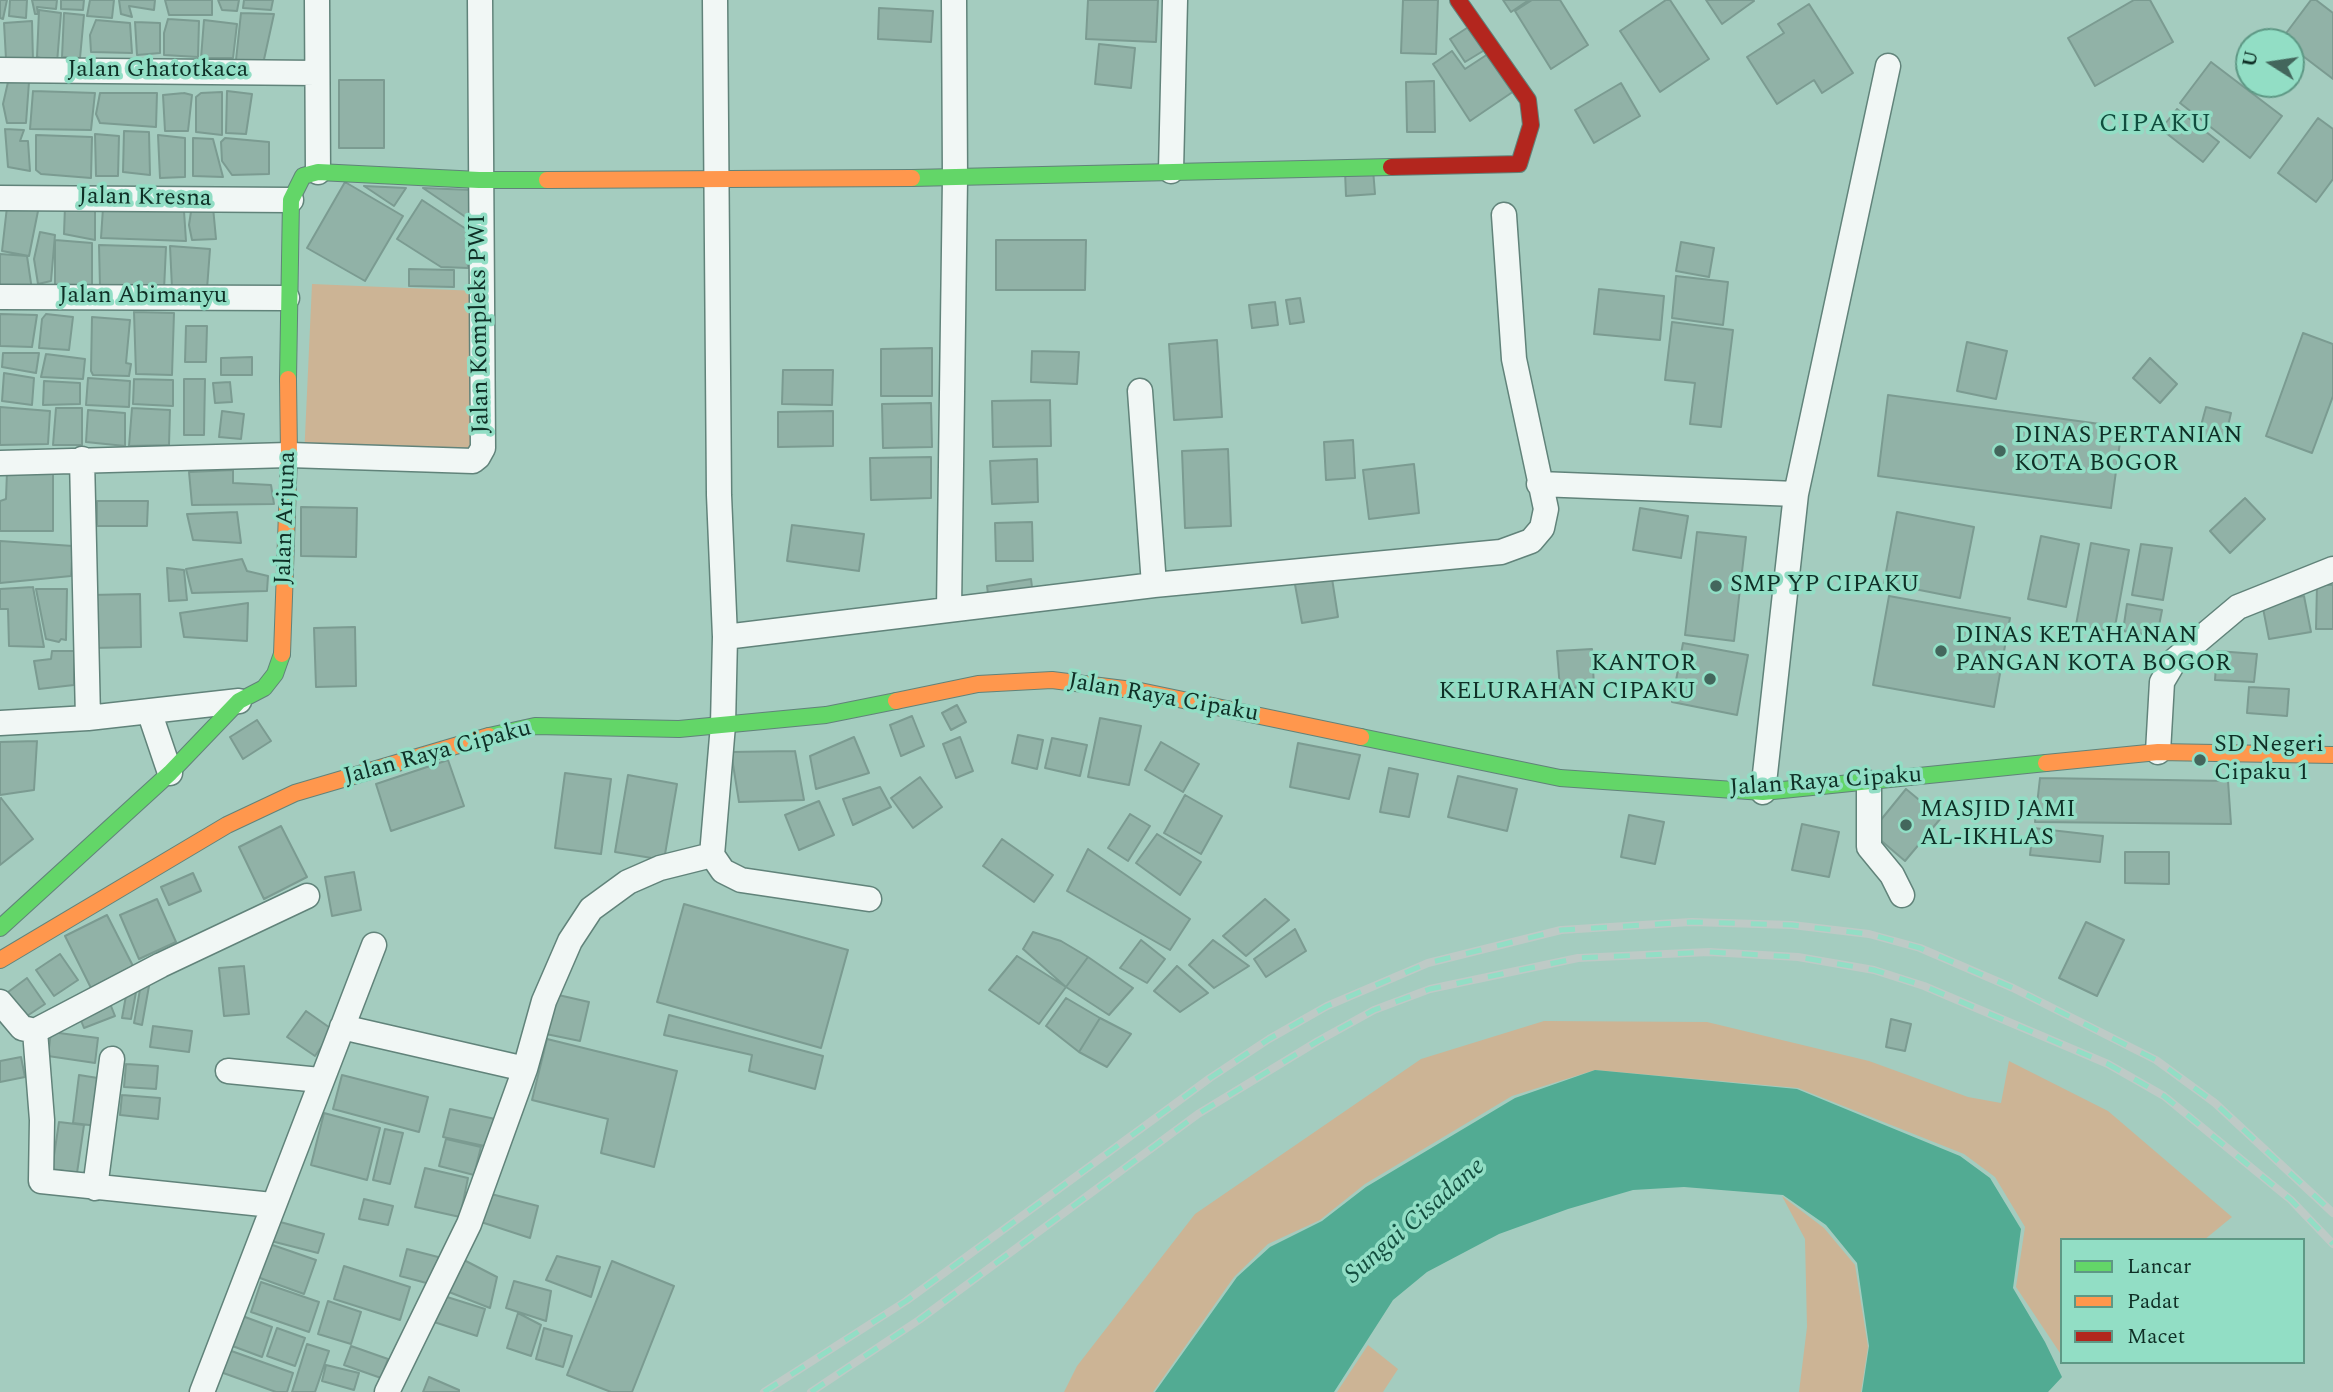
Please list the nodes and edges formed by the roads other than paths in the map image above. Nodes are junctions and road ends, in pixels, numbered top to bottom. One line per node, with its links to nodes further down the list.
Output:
1 (317, 0): 9 (street)
2 (480, 0): 13 (street, Jalan Kompleks PWI)
3 (715, 0): 14 (street)
4 (954, 0): 12 (street)
5 (1175, 0): 10 (street)
6 (1458, 0): 10 (street)
7 (1888, 66): 25 (street)
8 (0, 70): 9 (street, Jalan Ghatotkaca)
9 (316, 73): 11 (street)
10 (1171, 171): 12 (street)
11 (318, 172): 13 (street); 16 (street)
12 (955, 178): 14 (street); 28 (street)
13 (479, 180): 14 (street); 21 (street, Jalan Kompleks PWI)
14 (716, 180): 29 (street)
15 (0, 198): 16 (street, Jalan Kresna)
16 (291, 200): 19 (street, Jalan Arjuna)
17 (1504, 215): 24 (street)
18 (0, 297): 19 (street, Jalan Abimanyu)
19 (287, 298): 21 (street, Jalan Arjuna)
20 (1140, 391): 27 (street)
21 (289, 455): 22 (street, Jalan Kompleks PWI); 30 (street, Jalan Arjuna)
22 (82, 459): 23 (street, Jalan Kompleks PWI); 32 (street)
23 (0, 463)
24 (1539, 484): 25 (street); 27 (street)
25 (1796, 494): 39 (street)
26 (2333, 569): 35 (street)
27 (1154, 585): 28 (street)
28 (949, 608): 29 (street)
29 (725, 637): 34 (street)
30 (239, 701): 31 (street); 37 (street, Jalan Arjuna)
31 (149, 711): 32 (street); 37 (street)
32 (88, 718): 33 (street)
33 (0, 723)
34 (723, 725): 39 (street, Jalan Raya Cipaku); 40 (street); 46 (street, Jalan Raya Cipaku)
35 (2158, 751): 36 (street, Jalan Raya Cipaku); 38 (street, Jalan Raya Cipaku)
36 (2333, 755)
37 (170, 773): 44 (street, Jalan Arjuna)
38 (1868, 783): 39 (street, Jalan Raya Cipaku); 41 (street)
39 (1763, 792)
40 (712, 855): 43 (street); 51 (street)
41 (1902, 895)
42 (307, 896): 49 (street)
43 (869, 899)
44 (0, 928)
45 (374, 945): 48 (street)
46 (0, 960)
47 (0, 1002): 49 (street)
48 (342, 1027): 51 (street); 53 (street)
49 (35, 1031): 54 (street)
50 (111, 1059): 54 (street)
51 (525, 1069): 57 (street)
52 (228, 1071): 53 (street)
53 (320, 1080): 55 (street)
54 (95, 1188): 55 (street)
55 (272, 1205): 56 (street)
56 (202, 1392)
57 (387, 1392)

